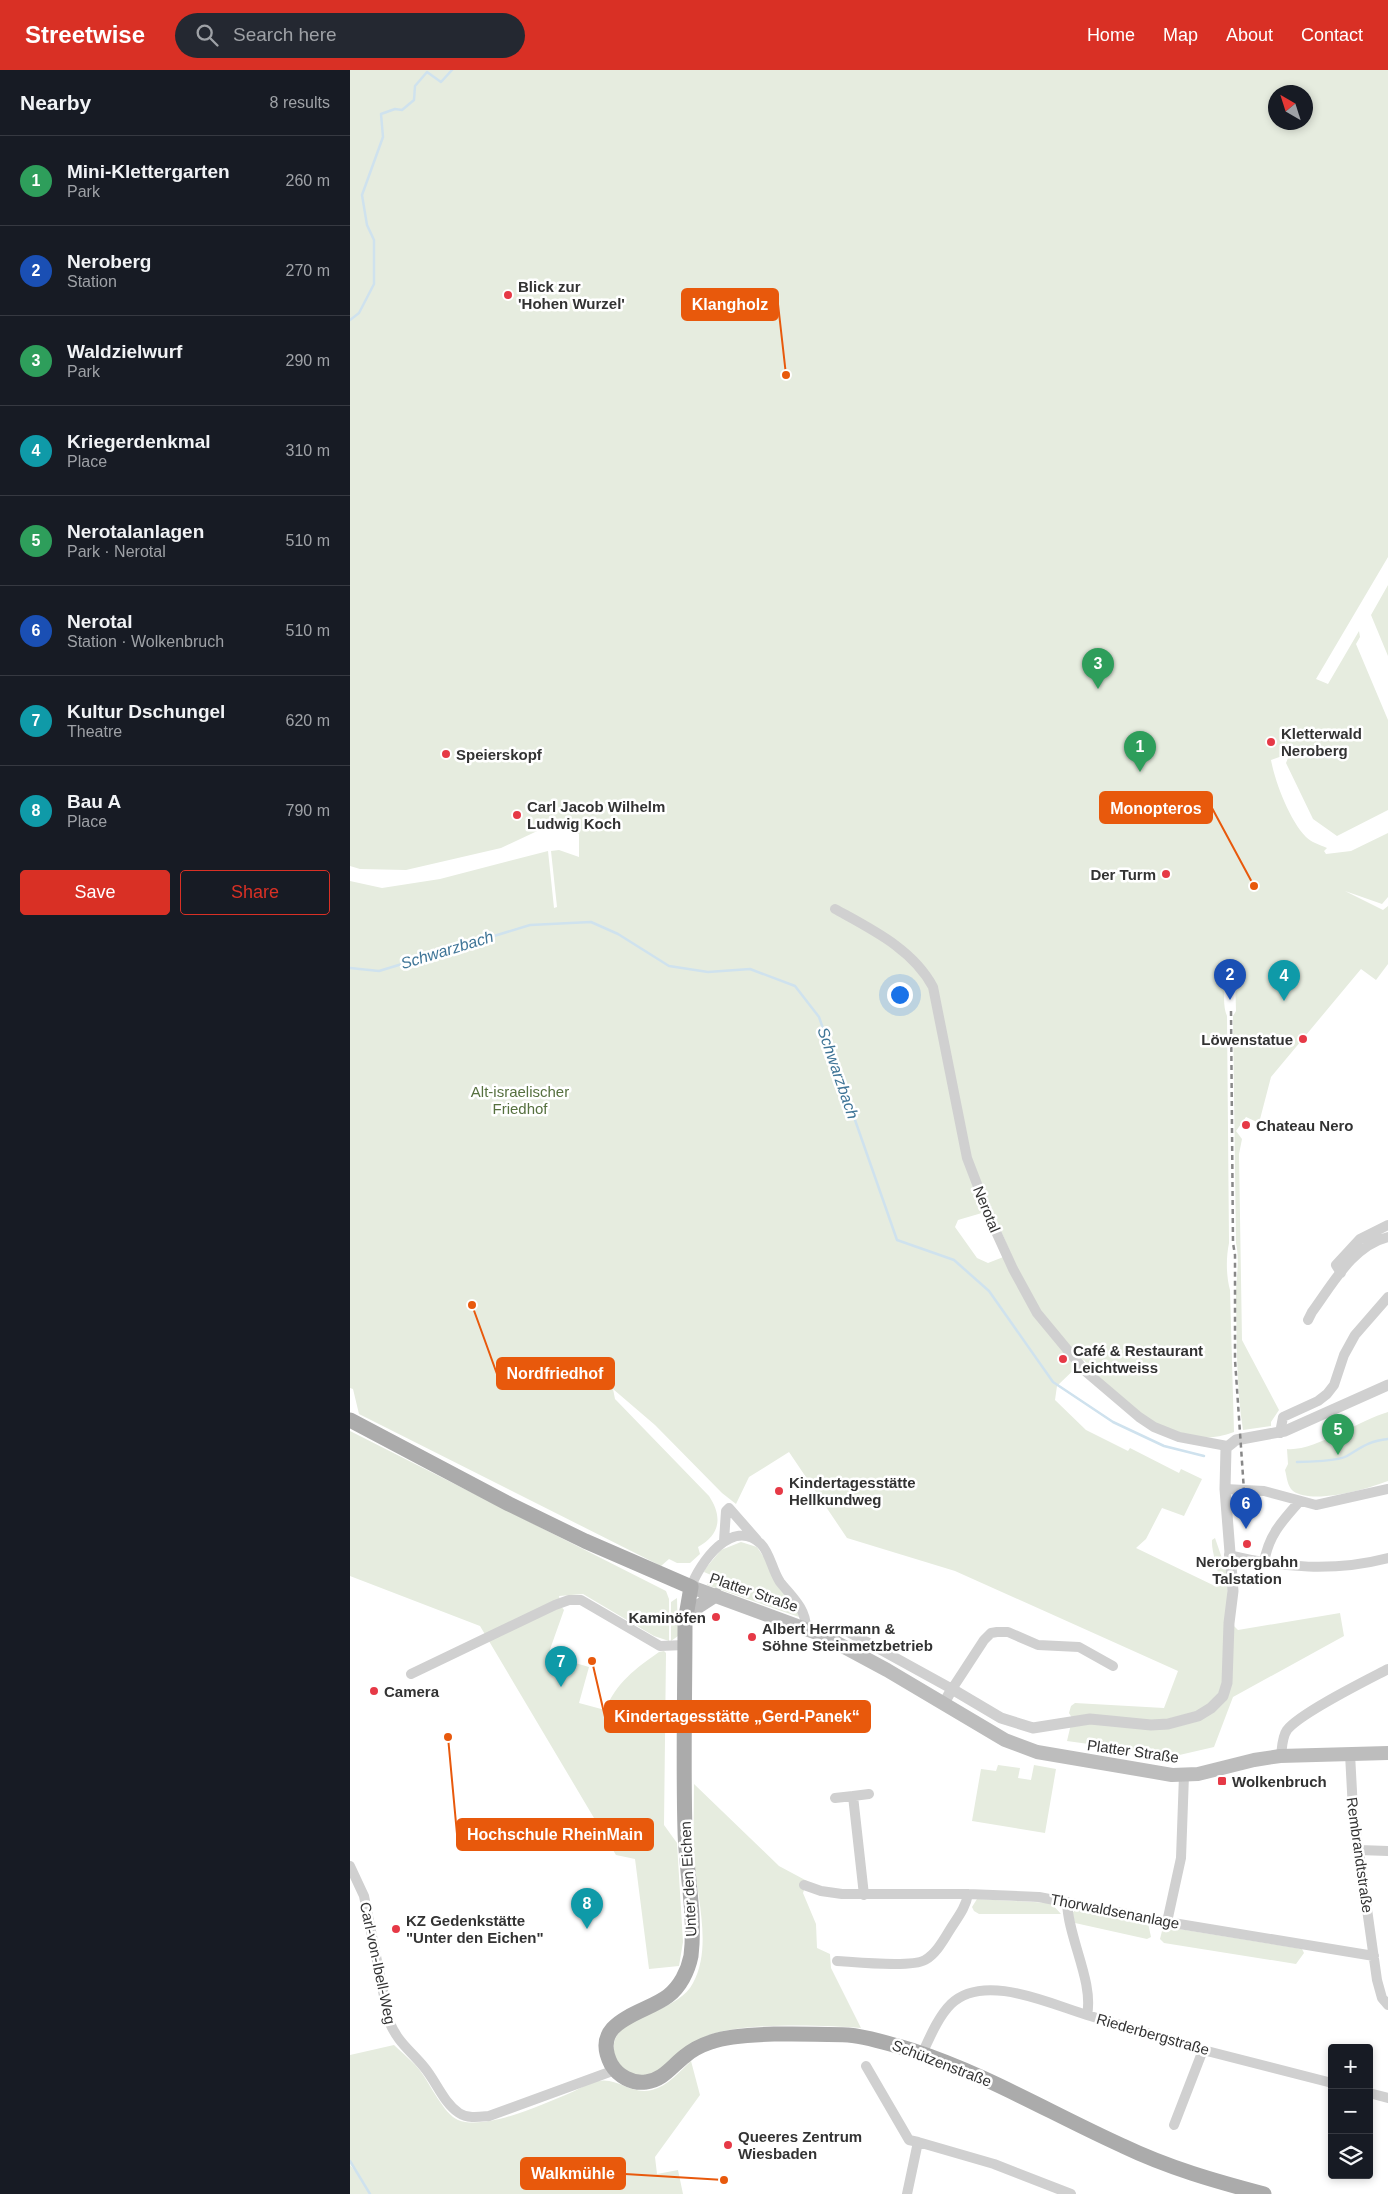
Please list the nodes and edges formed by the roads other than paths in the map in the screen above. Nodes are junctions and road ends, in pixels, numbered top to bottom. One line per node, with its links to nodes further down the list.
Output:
1 (835, 909): 10 (street, Nerotal)
2 (1388, 1225): 4 (street)
3 (1388, 1237): 4 (street)
4 (1341, 1274): 6 (street)
5 (1388, 1297): 9 (street)
6 (1308, 1320)
7 (1388, 1385): 9 (street)
8 (350, 1420): 19 (main road)
9 (1280, 1433): 10 (street)
10 (1227, 1446): 11 (street)
11 (1225, 1489): 13 (street); 16 (street)
12 (1388, 1490): 13 (street)
13 (1300, 1501): 18 (street)
14 (724, 1541): 15 (street); 15 (street); 19 (street)
15 (759, 1543): 22 (street)
16 (1229, 1556): 18 (street); 28 (street)
17 (1388, 1558): 18 (street)
18 (1264, 1563)
19 (691, 1587): 20 (main road, Platter Straße); 21 (main road, Unter den Eichen)
20 (716, 1596): 21 (main road); 22 (main road, Platter Straße)
21 (685, 1622): 24 (main road, Unter den Eichen)
22 (806, 1628): 23 (main road, Platter Straße)
23 (832, 1640): 28 (street); 29 (main road, Platter Straße)
24 (685, 1645): 27 (street); 52 (main road, Unter den Eichen)
25 (1113, 1666): 28 (street)
26 (1388, 1669): 32 (street)
27 (411, 1674)
28 (952, 1689): 29 (street)
29 (944, 1703): 33 (main road, Platter Straße)
30 (1388, 1753): 31 (main road, Platter Straße)
31 (1350, 1754): 32 (main road, Platter Straße); 37 (street, Rembrandtstraße)
32 (1281, 1756): 33 (main road, Platter Straße)
33 (1184, 1775): 44 (street)
34 (869, 1794): 35 (street)
35 (853, 1796): 36 (street); 42 (street)
36 (835, 1798)
37 (1359, 1850): 38 (street); 45 (street, Rembrandtstraße)
38 (1388, 1851)
39 (350, 1866): 52 (street, Carl-von-Ibell-Weg)
40 (804, 1885): 42 (street, Thorwaldsenanlage)
41 (968, 1894): 42 (street, Thorwaldsenanlage); 43 (street, Thorwaldsenanlage); 46 (street)
42 (864, 1895)
43 (1067, 1902): 44 (street, Thorwaldsenanlage); 48 (street, Riederbergstraße)
44 (1166, 1922): 45 (street, Thorwaldsenanlage)
45 (1374, 1956): 47 (street)
46 (837, 1961)
47 (1388, 2005)
48 (1088, 2015): 49 (street, Riederbergstraße); 50 (street)
49 (1203, 2050): 53 (street, Riederbergstraße); 56 (street)
50 (922, 2054): 52 (main road, Schützenstraße); 60 (main road, Schützenstraße)
51 (866, 2066): 57 (street)
52 (615, 2070)
53 (1328, 2082)
54 (1373, 2093): 55 (street)
55 (1388, 2098)
56 (1174, 2125)
57 (918, 2142): 58 (street); 59 (street)
58 (907, 2194)
59 (1072, 2194)
60 (1264, 2194)

